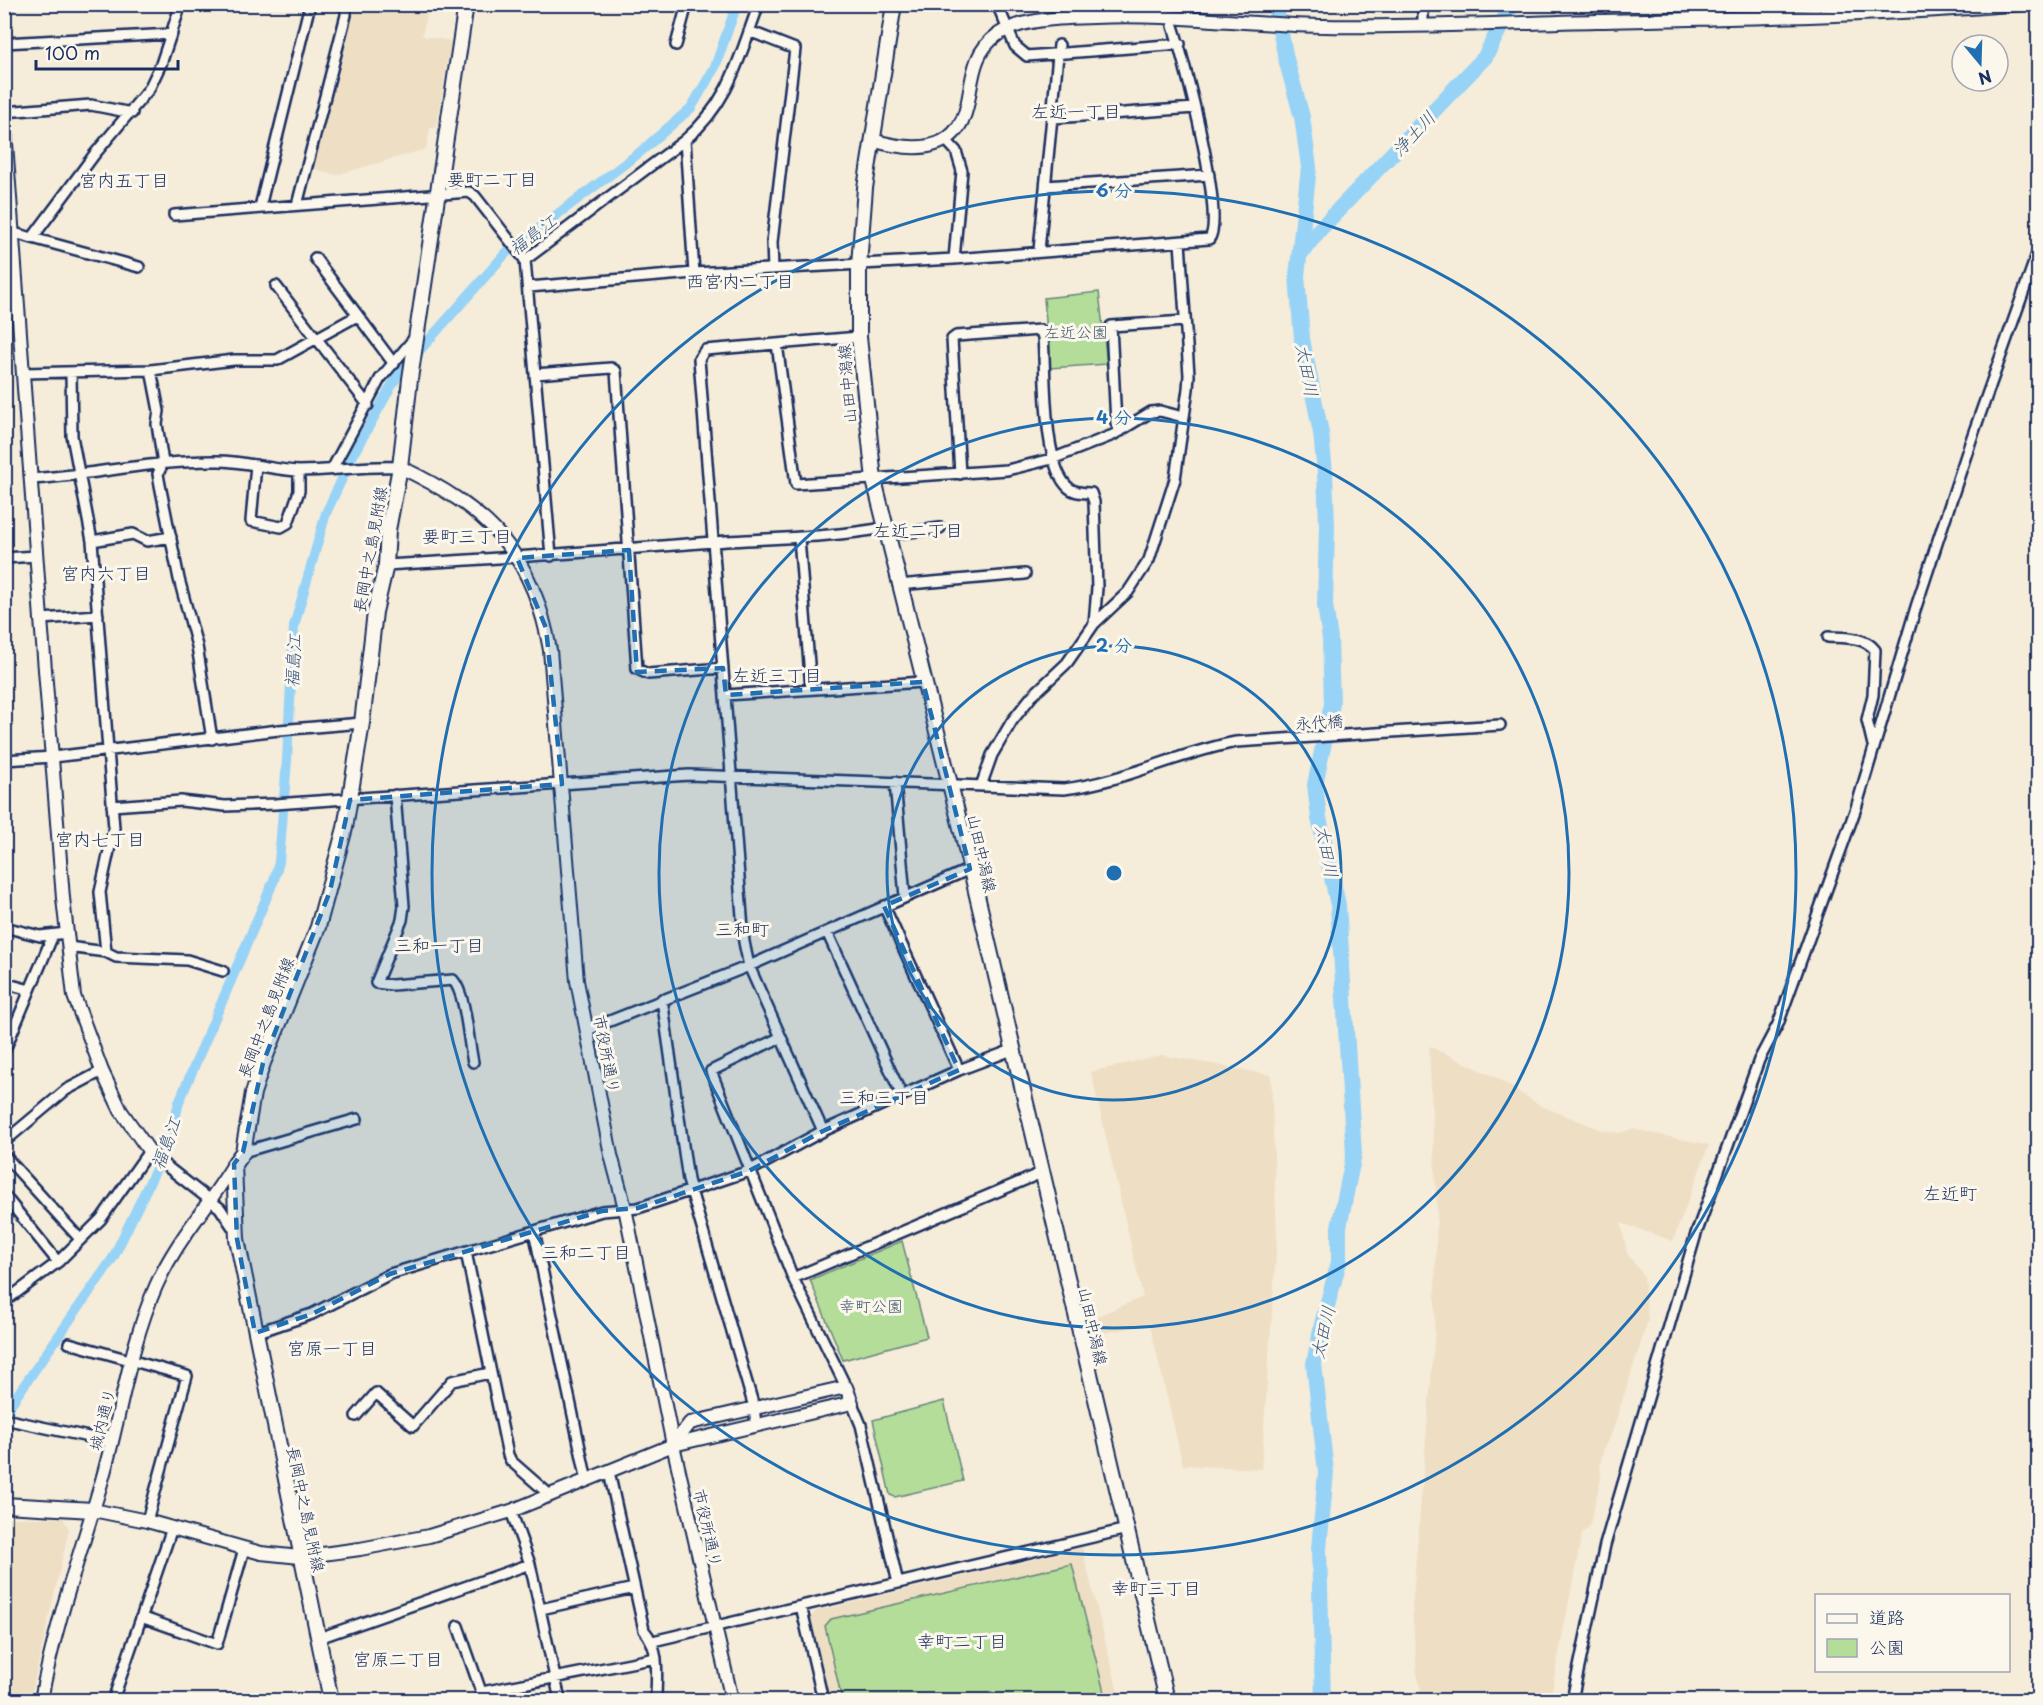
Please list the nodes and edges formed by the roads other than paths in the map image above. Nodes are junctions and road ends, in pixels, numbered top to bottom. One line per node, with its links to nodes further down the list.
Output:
1 (10, 4): 13 (street)
2 (181, 4): 19 (street)
3 (310, 4): 35 (street)
4 (346, 4): 34 (street)
5 (466, 4): 33 (main road)
6 (687, 4): 22 (street)
7 (759, 4): 18 (street)
8 (894, 4): 30 (main road, 山田中潟線)
9 (997, 4): 17 (street)
10 (1423, 4): 15 (street)
11 (1709, 4): 14 (street)
12 (2021, 4): 14 (street)
13 (4, 9)
14 (1708, 19): 15 (street)
15 (1423, 25): 17 (street)
16 (1173, 26): 21 (street)
17 (1007, 29): 23 (street); 28 (street)
18 (749, 31): 29 (street); 50 (street)
19 (172, 34): 20 (street); 25 (street)
20 (4, 43)
21 (1180, 44): 23 (street); 24 (street)
22 (676, 45)
23 (1059, 50): 27 (street)
24 (1195, 108): 27 (street); 31 (street)
25 (132, 113): 26 (street); 39 (street)
26 (4, 114): 37 (street)
27 (1054, 118): 32 (street)
28 (945, 139): 30 (street); 46 (street)
29 (685, 140): 44 (street); 51 (street)
30 (872, 140): 48 (main road, 山田中潟線)
31 (1209, 175): 32 (street); 40 (street)
32 (1046, 186): 42 (street)
33 (438, 195): 34 (street); 44 (street); 58 (main road)
34 (297, 204): 35 (street)
35 (260, 207): 36 (street)
36 (174, 215)
37 (9, 218): 38 (street)
38 (14, 233): 39 (street); 41 (street)
39 (33, 237): 49 (street)
40 (1180, 242): 42 (street); 55 (street)
41 (10, 246): 47 (street)
42 (1039, 250): 46 (street)
43 (2038, 250): 103 (street)
44 (523, 257): 53 (street)
45 (315, 258): 54 (street)
46 (954, 259): 48 (street)
47 (10, 262): 62 (street)
48 (860, 264): 50 (street); 56 (main road, 山田中潟線)
49 (139, 267)
50 (773, 269): 51 (street)
51 (694, 273): 53 (street)
52 (276, 286): 57 (street)
53 (529, 287): 64 (street)
54 (357, 316): 57 (street); 60 (street)
55 (1185, 321): 66 (street); 67 (street)
56 (859, 337): 59 (street); 77 (main road, 山田中潟線)
57 (315, 339): 61 (street); 65 (street)
58 (416, 341): 60 (street); 71 (main road, 長岡中之島見附線)
59 (777, 344): 77 (street); 83 (street)
60 (394, 364): 65 (street)
61 (151, 370): 63 (street); 69 (street)
62 (23, 373): 63 (street); 76 (street)
63 (71, 373): 75 (street)
64 (536, 374): 84 (street); 86 (street)
65 (368, 405): 72 (street)
66 (1183, 417): 67 (street); 94 (street)
67 (1120, 431): 68 (street)
68 (1052, 459): 74 (street); 74 (street); 94 (street)
69 (163, 463): 70 (street); 75 (street); 80 (street)
70 (256, 465): 73 (street); 73 (street)
71 (400, 467): 72 (street); 88 (street, 市役所通り); 89 (main road, 長岡中之島見附線)
72 (335, 470): 73 (street)
73 (299, 471)
74 (960, 474): 77 (street)
75 (81, 476): 76 (street); 82 (street)
76 (31, 479): 85 (street)
77 (874, 480): 79 (main road, 山田中潟線)
78 (940, 528): 79 (street)
79 (885, 532): 81 (street); 91 (main road, 山田中潟線)
80 (171, 537): 82 (street); 102 (street)
81 (799, 538): 83 (street); 98 (street)
82 (92, 541): 92 (street)
83 (715, 542): 84 (street); 96 (street)
84 (629, 549): 86 (street); 96 (street)
85 (37, 556): 87 (street); 93 (street)
86 (551, 556): 88 (street)
87 (4, 558)
88 (517, 558): 89 (street); 109 (street, 市役所通り)
89 (386, 565): 100 (main road, 長岡中之島見附線)
90 (1025, 574): 91 (street)
91 (898, 585): 97 (main road, 山田中潟線)
92 (98, 615): 93 (street); 104 (street)
93 (41, 619): 105 (street)
94 (1094, 624): 111 (street)
95 (1828, 637): 103 (street)
96 (723, 668): 99 (street)
97 (923, 682): 98 (street); 110 (main road, 山田中潟線)
98 (811, 689): 99 (street)
99 (726, 695): 107 (street)
100 (362, 723): 102 (street); 113 (main road, 長岡中之島見附線)
101 (1500, 725): 111 (street, 永代橋)
102 (212, 739): 104 (street)
103 (1874, 750): 202 (street)
104 (106, 752): 105 (street); 114 (street)
105 (53, 758): 106 (street); 120 (street)
106 (4, 760)
107 (730, 776): 108 (street, 永代橋); 109 (street, 永代橋); 124 (street)
108 (895, 782): 110 (street, 永代橋); 116 (street)
109 (562, 784): 112 (street, 永代橋); 129 (street, 市役所通り)
110 (950, 784): 111 (street, 永代橋); 115 (main road, 山田中潟線)
111 (981, 786)
112 (395, 795): 113 (street, 永代橋); 134 (street)
113 (350, 800): 114 (street, 永代橋); 141 (main road, 長岡中之島見附線)
114 (112, 806): 123 (street)
115 (970, 869): 116 (street); 132 (main road, 山田中潟線)
116 (905, 897): 117 (street)
117 (884, 906): 119 (street); 135 (street)
118 (4, 927): 121 (street)
119 (827, 932): 124 (street); 137 (street)
120 (66, 933): 121 (street); 122 (street)
121 (53, 935): 127 (street)
122 (68, 947): 123 (street); 136 (street)
123 (106, 952): 125 (street)
124 (749, 966): 128 (street); 130 (street)
125 (223, 971)
126 (4, 983): 127 (street)
127 (30, 990): 131 (street)
128 (662, 999): 129 (street); 147 (street)
129 (587, 1030): 150 (street, 市役所通り)
130 (781, 1037): 139 (street); 145 (street)
131 (7, 1040): 133 (street)
132 (1012, 1050): 135 (street); 146 (main road, 山田中潟線)
133 (4, 1052)
134 (473, 1062)
135 (959, 1070): 137 (street)
136 (102, 1071): 140 (street); 142 (street)
137 (902, 1096): 139 (street)
138 (357, 1119): 141 (street)
139 (824, 1131): 145 (street)
140 (4, 1142)
141 (243, 1152): 144 (main road, 長岡中之島見附線)
142 (150, 1153): 149 (street); 152 (street)
143 (4, 1155): 152 (street)
144 (234, 1164): 149 (street, 城内通り); 153 (main road, 長岡中之島見附線)
145 (748, 1171): 147 (street); 156 (street)
146 (1041, 1173): 156 (street); 178 (main road, 山田中潟線)
147 (690, 1190): 150 (street); 164 (street)
148 (4, 1195): 155 (street)
149 (209, 1200): 153 (street); 160 (street, 城内通り)
150 (625, 1208): 151 (street); 169 (street, 市役所通り)
151 (534, 1231): 154 (street); 171 (street)
152 (80, 1239): 155 (street)
153 (237, 1239): 158 (main road, 長岡中之島見附線)
154 (466, 1252): 158 (street); 161 (street)
155 (58, 1262): 157 (street)
156 (793, 1278): 162 (street)
157 (4, 1302)
158 (255, 1333): 180 (main road, 長岡中之島見附線)
159 (69, 1343): 160 (street)
160 (132, 1362): 168 (street, 城内通り); 176 (street)
161 (490, 1373): 165 (street); 172 (street)
162 (846, 1387): 163 (street); 164 (street)
163 (852, 1403): 167 (street); 182 (street)
164 (754, 1407): 167 (street); 169 (street)
165 (356, 1416)
166 (7, 1419): 168 (street)
167 (756, 1424): 169 (street)
168 (112, 1442): 174 (street, 城内通り)
169 (673, 1444): 170 (street); 188 (street, 市役所通り)
170 (609, 1472): 171 (street); 183 (street)
171 (587, 1481): 172 (street)
172 (551, 1496): 175 (street)
173 (4, 1504): 174 (main road)
174 (93, 1510): 176 (street); 194 (street, 城内通り)
175 (511, 1511): 180 (street); 181 (street)
176 (147, 1521): 177 (street)
177 (172, 1528): 179 (street); 186 (street)
178 (1127, 1529): 182 (street); 201 (main road, 山田中潟線)
179 (244, 1549): 180 (street); 186 (street)
180 (300, 1557): 189 (main road, 長岡中之島見附線)
181 (530, 1564): 185 (street); 189 (street)
182 (898, 1583): 184 (street)
183 (634, 1588): 185 (street); 190 (street)
184 (801, 1606): 188 (street); 200 (street)
185 (541, 1609): 192 (street)
186 (141, 1617): 195 (street)
187 (458, 1626): 193 (street)
188 (715, 1626): 190 (street); 199 (street, 市役所通り)
189 (319, 1638): 196 (main road, 長岡中之島見附線)
190 (653, 1641): 191 (street)
191 (656, 1658): 192 (street); 198 (street)
192 (556, 1678): 193 (street); 197 (street)
193 (483, 1696)
194 (40, 1701)
195 (113, 1701)
196 (331, 1701)
197 (560, 1701)
198 (656, 1701)
199 (732, 1701)
200 (823, 1701)
201 (1167, 1701)
202 (1572, 1701)

